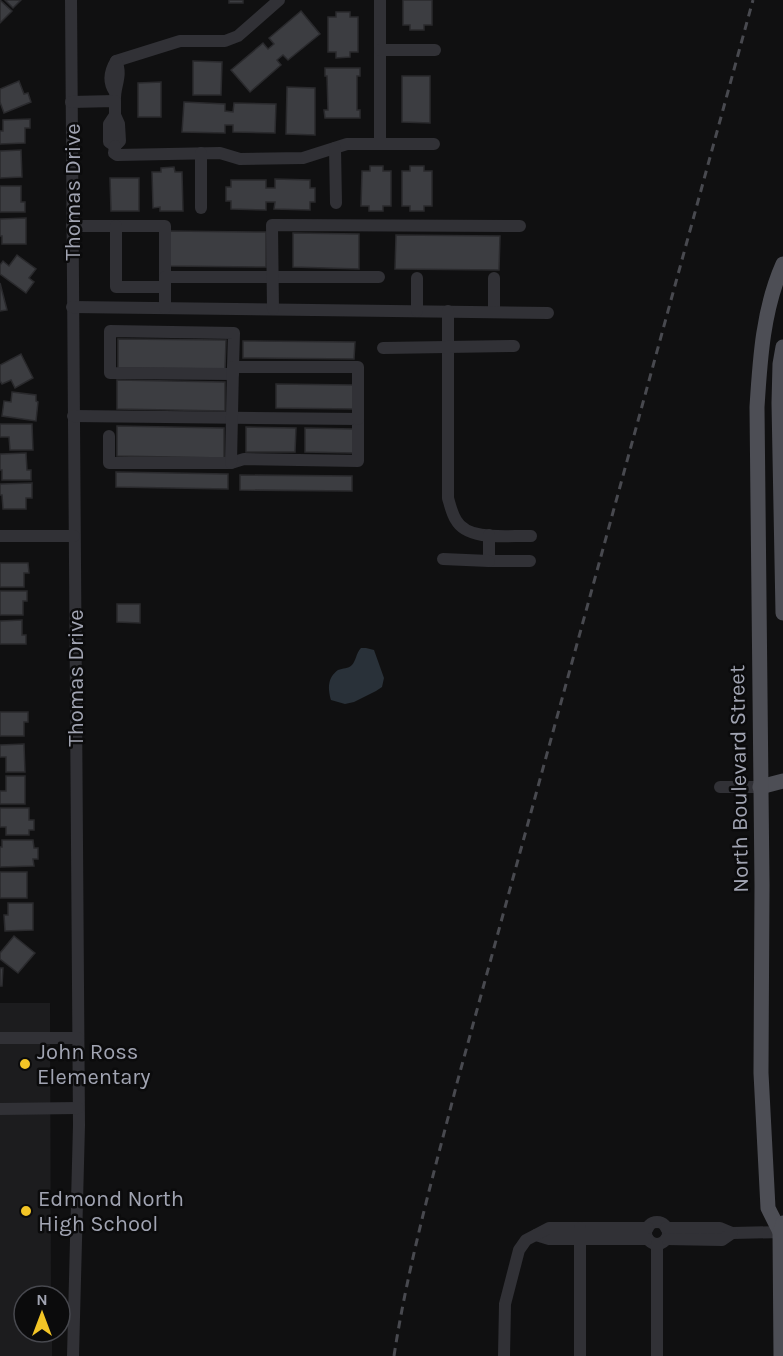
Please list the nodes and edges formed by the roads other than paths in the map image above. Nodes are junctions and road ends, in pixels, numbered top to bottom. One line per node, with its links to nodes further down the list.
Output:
1 (71, 0): 7 (street, Thomas Drive)
2 (279, 0): 6 (street)
3 (380, 0): 5 (street)
4 (435, 50): 5 (street)
5 (380, 51): 8 (street)
6 (115, 96): 7 (street); 11 (street)
7 (71, 102): 14 (street, Thomas Drive)
8 (380, 144): 9 (street); 10 (street)
9 (434, 144)
10 (335, 148): 11 (street); 12 (street)
11 (201, 153): 13 (street)
12 (336, 203)
13 (201, 208)
14 (72, 226): 15 (street); 23 (street, Thomas Drive)
15 (116, 226): 22 (street); 22 (street)
16 (520, 226): 18 (street)
17 (783, 264): 50 (main road, North Boulevard Street)
18 (273, 277): 19 (street); 22 (street); 25 (street)
19 (379, 277)
20 (417, 278): 26 (street)
21 (494, 278): 28 (street)
22 (165, 282): 24 (street)
23 (72, 307): 24 (street); 35 (street, Thomas Drive)
24 (165, 308): 25 (street)
25 (273, 309): 26 (street)
26 (417, 311): 27 (street)
27 (448, 311): 28 (street); 31 (street)
28 (494, 312): 29 (street)
29 (548, 313)
30 (514, 346): 31 (street)
31 (448, 347): 33 (street); 40 (street)
32 (783, 347): 47 (main road)
33 (383, 348)
34 (233, 371): 34 (street); 36 (street); 37 (street)
35 (73, 416): 36 (street); 42 (street, Thomas Drive)
36 (233, 417): 37 (street); 39 (street)
37 (358, 419): 39 (street)
38 (110, 436): 39 (street)
39 (231, 463)
40 (489, 535): 43 (street); 45 (street)
41 (0, 536): 42 (street)
42 (74, 536): 52 (street, Thomas Drive)
43 (531, 536)
44 (443, 559): 45 (street)
45 (489, 561): 46 (street)
46 (530, 561)
47 (783, 613)
48 (783, 781): 50 (main road)
49 (720, 787): 50 (street)
50 (760, 787): 55 (main road, North Boulevard Street)
51 (0, 1038): 52 (street)
52 (78, 1038): 54 (street, Thomas Drive)
53 (0, 1108): 54 (street)
54 (78, 1108): 58 (street, Thomas Drive)
55 (782, 1229): 57 (street); 62 (main road, North Boulevard Street)
56 (580, 1233): 57 (street); 59 (street); 60 (street)
57 (657, 1236): 61 (street)
58 (73, 1356)
59 (504, 1356)
60 (580, 1356)
61 (657, 1356)
62 (781, 1356)

